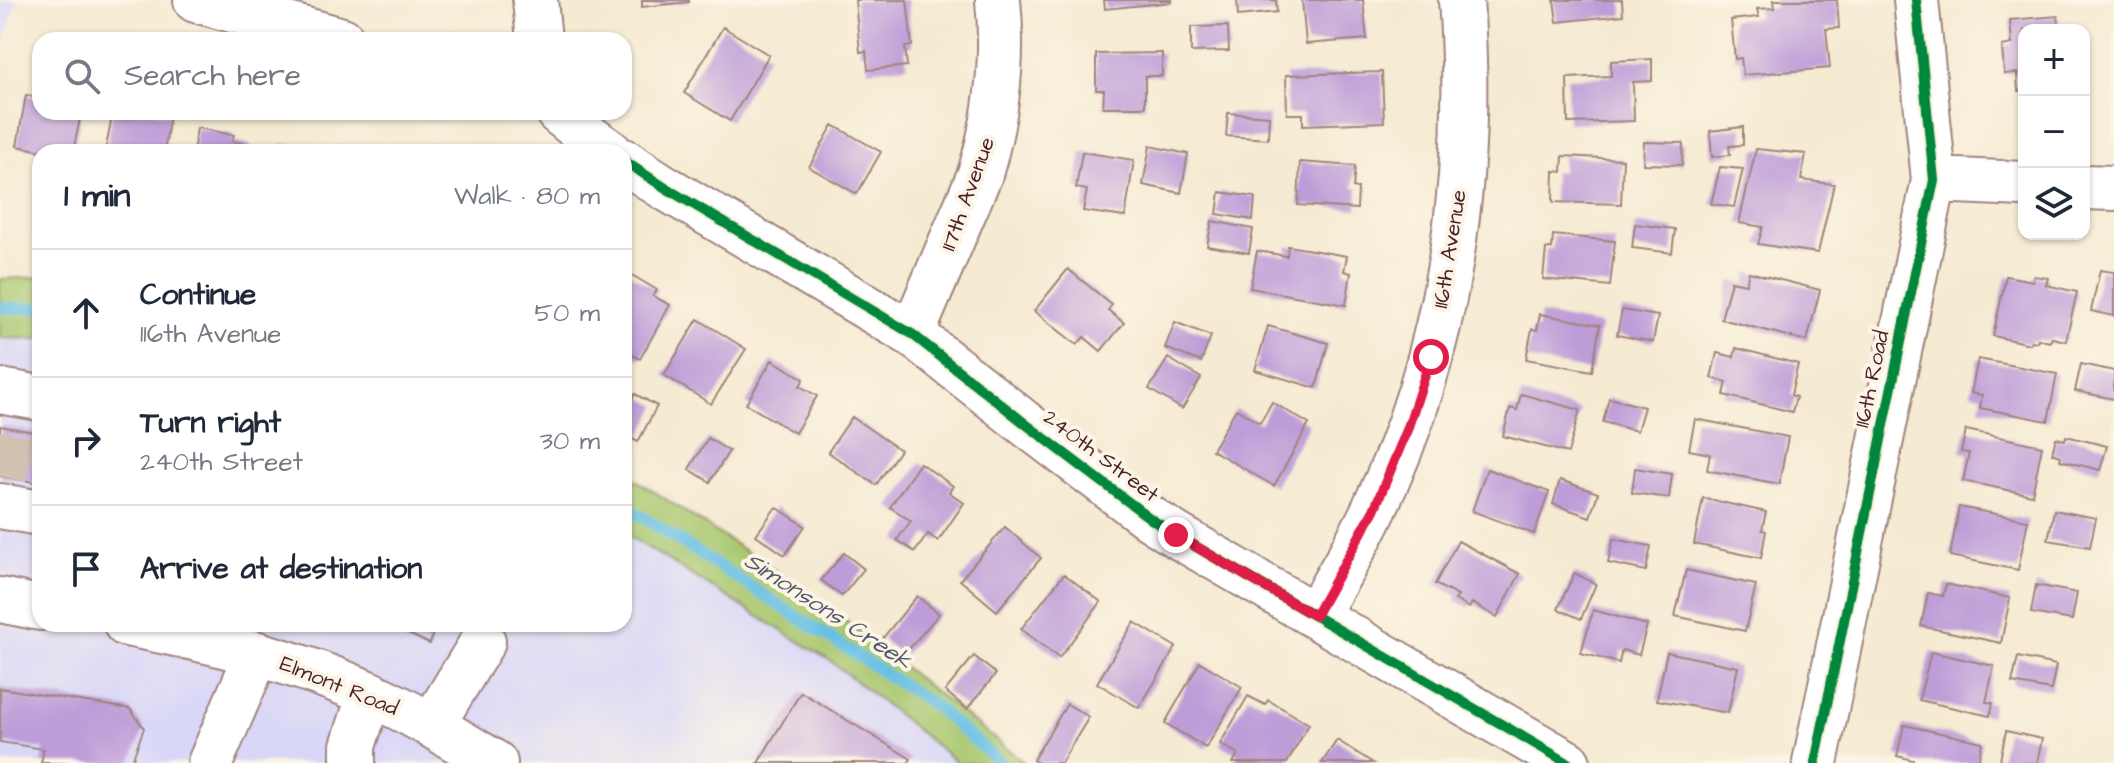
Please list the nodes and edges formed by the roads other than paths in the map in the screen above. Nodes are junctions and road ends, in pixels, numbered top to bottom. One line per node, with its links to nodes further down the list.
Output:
1 (196, 0): 6 (street)
2 (535, 0): 7 (street)
3 (998, 0): 15 (street, 117th Avenue)
4 (1461, 0): 20 (street, 116th Avenue)
5 (1916, 0): 11 (street, 116th Road)
6 (313, 32)
7 (538, 32)
8 (568, 120): 9 (street)
9 (599, 144)
10 (632, 166): 15 (street, 240th Street)
11 (1934, 180): 12 (street); 30 (street, 116th Road)
12 (2018, 184)
13 (2090, 187): 14 (street)
14 (2114, 188)
15 (912, 334): 20 (street, 240th Street)
16 (1, 495): 17 (street)
17 (32, 509)
18 (0, 600): 19 (street)
19 (32, 606)
20 (1315, 616): 29 (street, 240th Street)
21 (168, 632): 23 (street, Elmont Road)
22 (483, 641): 25 (street)
23 (257, 654): 24 (street, Elmont Road); 26 (street)
24 (370, 694): 25 (street, Elmont Road); 27 (street)
25 (432, 725): 28 (street, Elmont Road)
26 (210, 763)
27 (353, 763)
28 (495, 763)
29 (1568, 763)
30 (1815, 763)

